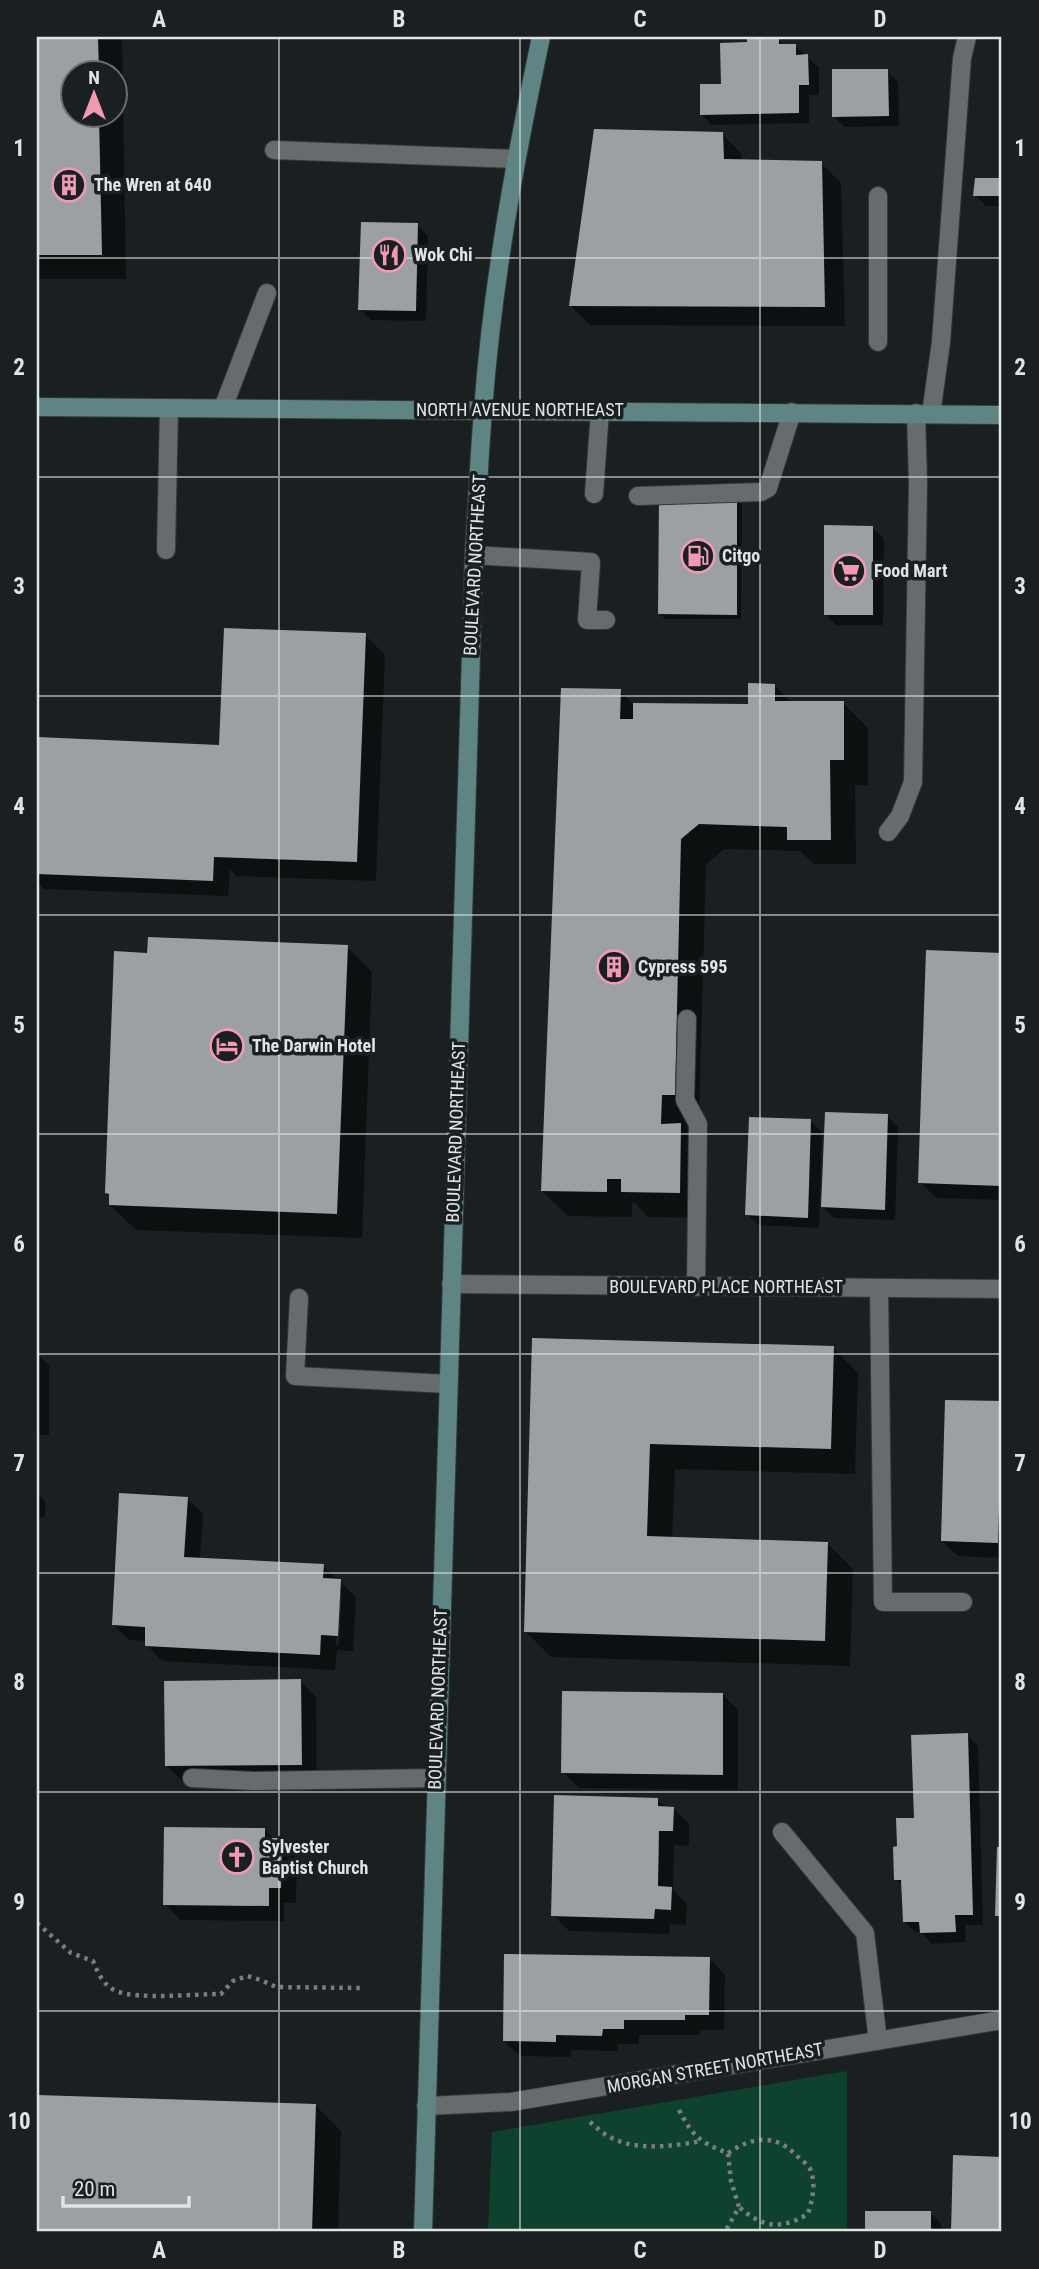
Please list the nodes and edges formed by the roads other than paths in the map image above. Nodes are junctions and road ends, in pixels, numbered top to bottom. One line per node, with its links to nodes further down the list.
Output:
1 (541, 37): 4 (main road, BOULEVARD NORTHEAST)
2 (967, 37): 14 (street)
3 (274, 150): 4 (street)
4 (516, 159): 11 (main road, BOULEVARD NORTHEAST)
5 (878, 196): 7 (street)
6 (267, 293): 10 (street)
7 (878, 342)
8 (37, 407): 9 (main road, NORTH AVENUE NORTHEAST)
9 (169, 408): 10 (main road, NORTH AVENUE NORTHEAST); 18 (street)
10 (223, 408): 11 (main road, NORTH AVENUE NORTHEAST)
11 (483, 409): 12 (main road, NORTH AVENUE NORTHEAST); 19 (main road, BOULEVARD NORTHEAST)
12 (600, 411): 13 (main road, NORTH AVENUE NORTHEAST); 16 (street)
13 (792, 412): 14 (main road, NORTH AVENUE NORTHEAST); 17 (street)
14 (923, 414): 15 (main road, NORTH AVENUE NORTHEAST); 21 (street)
15 (1002, 415)
16 (594, 494)
17 (638, 496)
18 (166, 550)
19 (474, 555): 20 (street); 23 (main road, BOULEVARD NORTHEAST)
20 (606, 620)
21 (888, 832)
22 (687, 1019): 24 (street)
23 (451, 1284): 24 (street, BOULEVARD PLACE NORTHEAST); 28 (main road, BOULEVARD NORTHEAST)
24 (696, 1287): 25 (street, BOULEVARD PLACE NORTHEAST)
25 (879, 1288): 26 (street, BOULEVARD PLACE NORTHEAST); 29 (street)
26 (1002, 1289)
27 (299, 1298): 28 (street)
28 (448, 1384): 31 (main road, BOULEVARD NORTHEAST)
29 (963, 1602)
30 (192, 1778): 31 (street)
31 (436, 1778): 35 (main road, BOULEVARD NORTHEAST)
32 (782, 1832): 34 (street)
33 (1002, 2020): 34 (street, MORGAN STREET NORTHEAST)
34 (878, 2040): 35 (street, MORGAN STREET NORTHEAST)
35 (426, 2106): 36 (main road, BOULEVARD NORTHEAST)
36 (423, 2232)

